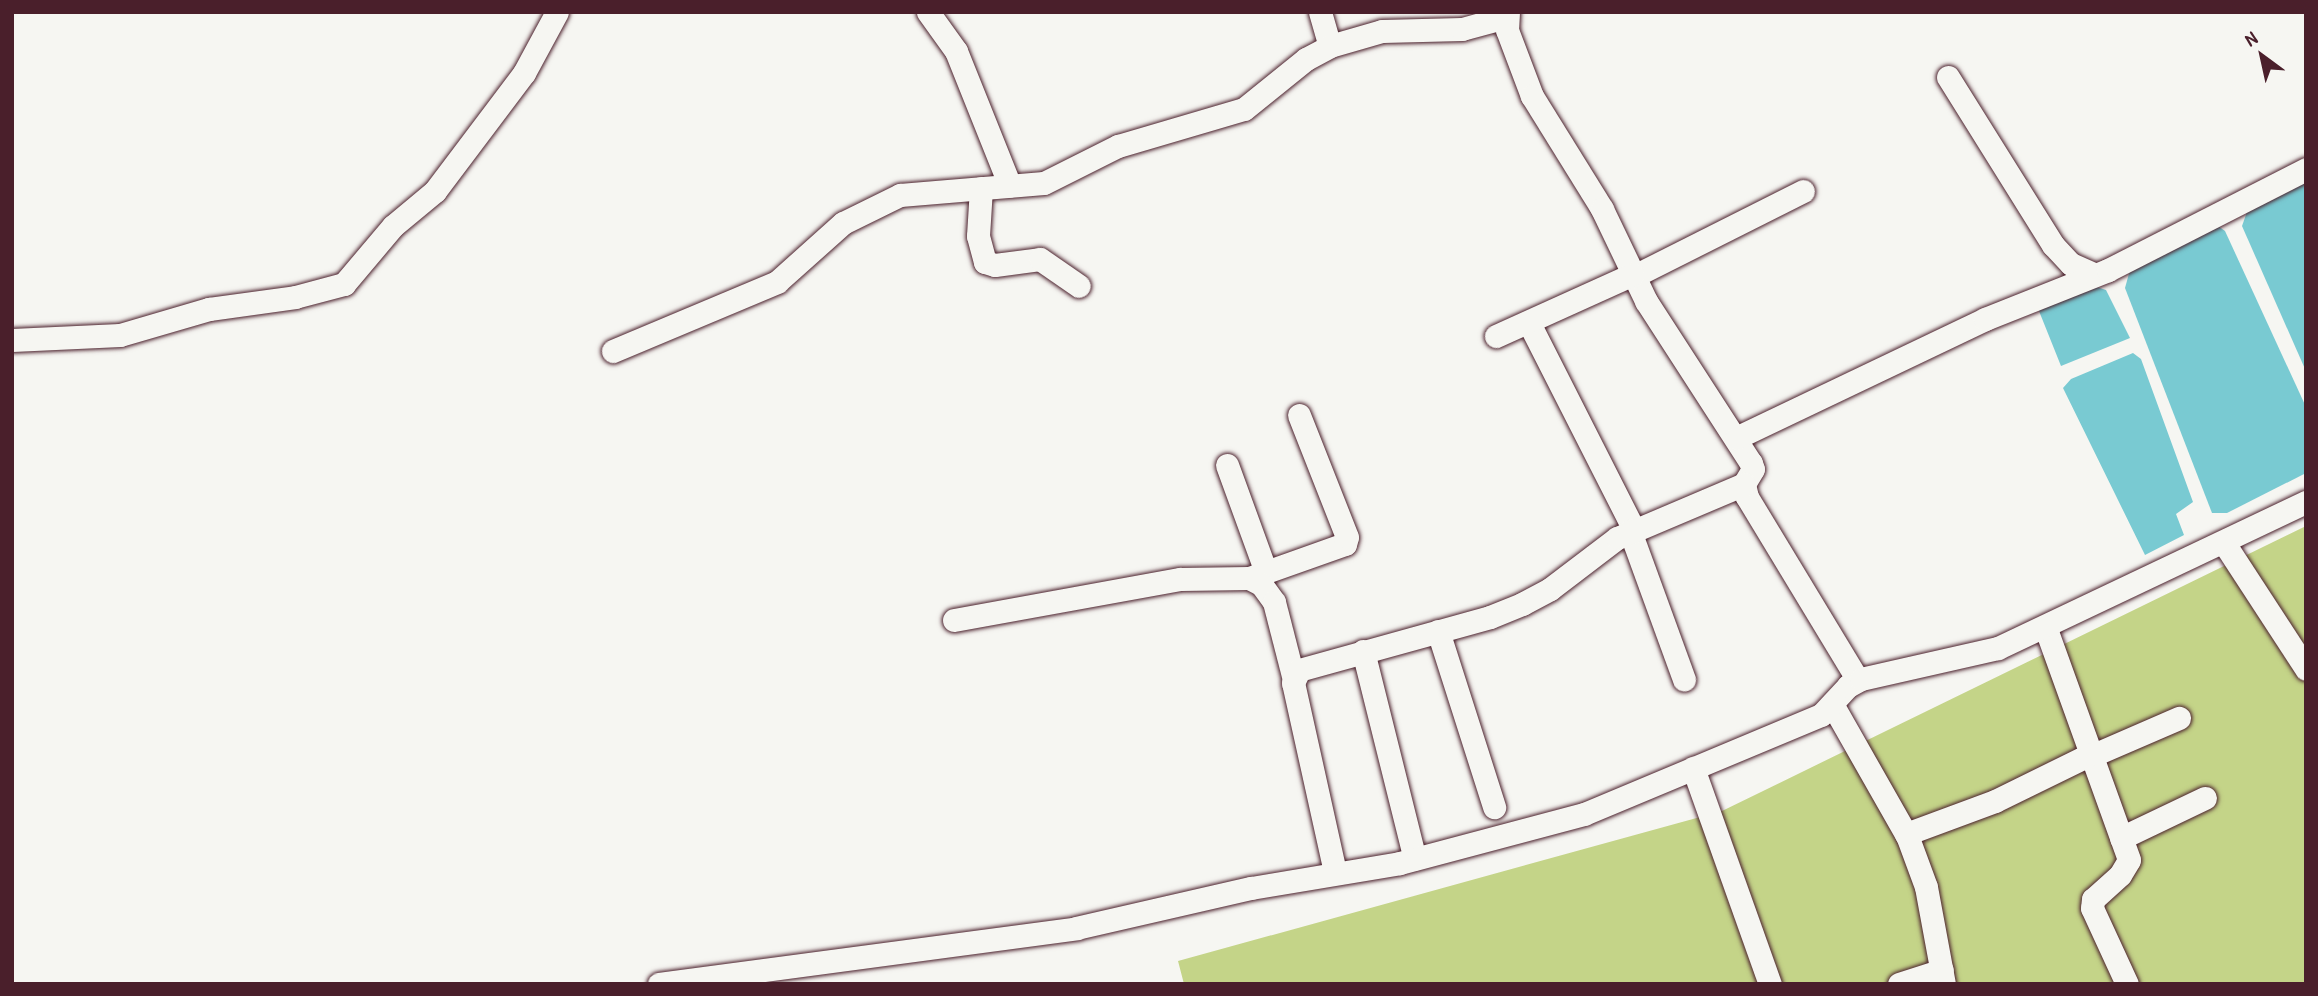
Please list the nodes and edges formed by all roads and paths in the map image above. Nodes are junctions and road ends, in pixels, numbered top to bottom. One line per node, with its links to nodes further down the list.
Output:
1 (557, 12): 16 (street)
2 (928, 12): 8 (street)
3 (1320, 12): 5 (street)
4 (1507, 15): 5 (street); 12 (street)
5 (1331, 46): 8 (street)
6 (1948, 77): 11 (street)
7 (2306, 169): 11 (street)
8 (1010, 186): 9 (street)
9 (981, 188): 13 (street); 17 (street)
10 (1803, 191): 12 (street)
11 (2092, 274): 19 (street)
12 (1627, 279): 14 (street); 19 (street)
13 (1079, 286)
14 (1529, 323): 15 (street); 23 (street)
15 (1496, 337)
16 (12, 340)
17 (613, 351)
18 (1299, 415): 25 (street)
19 (1736, 438): 21 (street)
20 (1227, 465): 25 (street)
21 (1748, 477): 23 (street); 33 (street)
22 (2306, 502): 24 (street)
23 (1632, 531): 28 (street); 32 (street)
24 (2224, 543): 27 (street); 30 (street)
25 (1258, 575): 26 (street); 31 (street)
26 (954, 620)
27 (2046, 629): 33 (street); 36 (street)
28 (1437, 631): 29 (street); 39 (street)
29 (1363, 651): 31 (street); 42 (street)
30 (2306, 669)
31 (1293, 676): 43 (street)
32 (1684, 678)
33 (1858, 680): 34 (street)
34 (1832, 704): 37 (street); 40 (street)
35 (2179, 718): 36 (street)
36 (2091, 755): 40 (street); 41 (street)
37 (1693, 768): 42 (street); 46 (street)
38 (2205, 798): 41 (street)
39 (1494, 807)
40 (1906, 834): 44 (street)
41 (2121, 838): 48 (street)
42 (1415, 859): 43 (street)
43 (1335, 872): 45 (street)
44 (1943, 977): 47 (street)
45 (659, 984)
46 (1770, 984)
47 (1899, 984)
48 (2127, 984)

